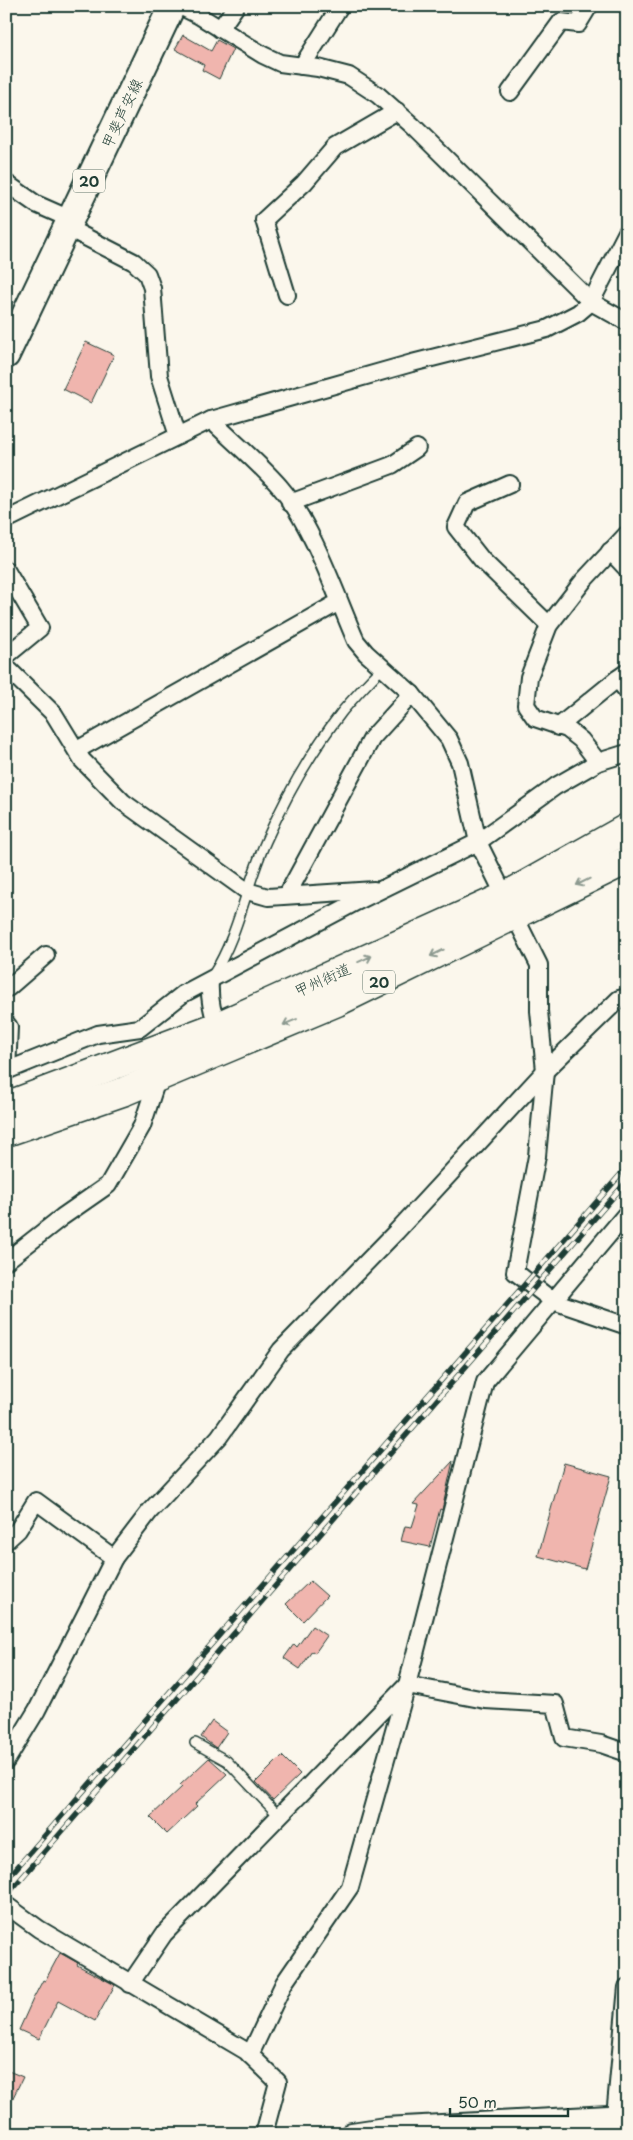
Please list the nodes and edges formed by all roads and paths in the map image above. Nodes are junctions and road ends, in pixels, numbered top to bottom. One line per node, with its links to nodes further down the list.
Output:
1 (172, 6): 11 (main road, 甲斐芦安線 / 20)
2 (180, 6): 6 (street)
3 (236, 6): 6 (street)
4 (340, 6): 7 (street)
5 (589, 6): 8 (street)
6 (220, 29): 7 (street)
7 (302, 66): 9 (street)
8 (510, 92)
9 (397, 112): 13 (street); 14 (street)
10 (6, 182): 11 (street)
11 (68, 223): 16 (main road, 甲斐芦安線 / 20); 18 (street)
12 (627, 232): 14 (street)
13 (287, 295)
14 (591, 302): 15 (street); 17 (street)
15 (627, 322)
16 (6, 355)
17 (211, 420): 18 (street); 21 (street)
18 (178, 436): 22 (street)
19 (417, 448): 21 (street)
20 (510, 484): 28 (street)
21 (290, 503): 27 (street)
22 (6, 520)
23 (627, 534): 24 (street)
24 (610, 551): 25 (street); 28 (street)
25 (627, 569)
26 (6, 570): 29 (street)
27 (339, 602): 31 (street); 35 (street)
28 (549, 624): 34 (street)
29 (6, 656)
30 (6, 667): 35 (street)
31 (382, 668): 33 (street); 42 (lane)
32 (623, 681): 34 (street)
33 (412, 694): 39 (street); 43 (street)
34 (558, 727): 37 (street)
35 (77, 750): 42 (street)
36 (627, 753): 37 (street)
37 (598, 762): 39 (street)
38 (627, 828): 44 (highway, 甲州街道 / 20)
39 (478, 842): 41 (street); 44 (street)
40 (627, 860): 44 (highway, 甲州街道 / 20, one-way to 44)
41 (382, 890): 43 (street); 46 (street)
42 (247, 891): 43 (street); 46 (lane)
43 (287, 895)
44 (511, 905): 50 (highway, 甲州街道 / 20, one-way to 44); 53 (street); 54 (highway, 甲州街道 / 20, one-way to 54)
45 (46, 955): 47 (street)
46 (210, 981): 50 (street); 52 (street)
47 (7, 988)
48 (627, 997): 53 (street)
49 (6, 1024): 52 (street)
50 (218, 1026): 51 (highway, 甲州街道 / 20)
51 (160, 1048): 56 (highway, 20); 57 (highway, 甲州街道 / 20)
52 (6, 1071)
53 (545, 1071): 62 (street); 65 (street)
54 (158, 1077): 55 (highway, 甲州街道 / 20); 61 (street)
55 (125, 1091): 58 (highway, 甲州街道 / 20); 59 (highway, 甲州街道 / 20)
56 (6, 1092)
57 (6, 1106)
58 (6, 1132)
59 (6, 1149)
60 (627, 1213): 62 (street)
61 (6, 1261)
62 (553, 1301): 63 (street); 66 (street)
63 (627, 1326)
64 (6, 1540): 65 (street)
65 (114, 1558): 69 (street)
66 (407, 1685): 68 (street); 70 (street); 74 (street)
67 (194, 1743): 70 (lane)
68 (627, 1752)
69 (6, 1761)
70 (279, 1816): 72 (street)
71 (6, 1905): 72 (street)
72 (130, 1984): 74 (street)
73 (627, 1987): 75 (street)
74 (250, 2055): 79 (street)
75 (621, 2116): 76 (street)
76 (571, 2127): 77 (street)
77 (536, 2128): 78 (street)
78 (484, 2129): 80 (street)
79 (264, 2134)
80 (352, 2134)

